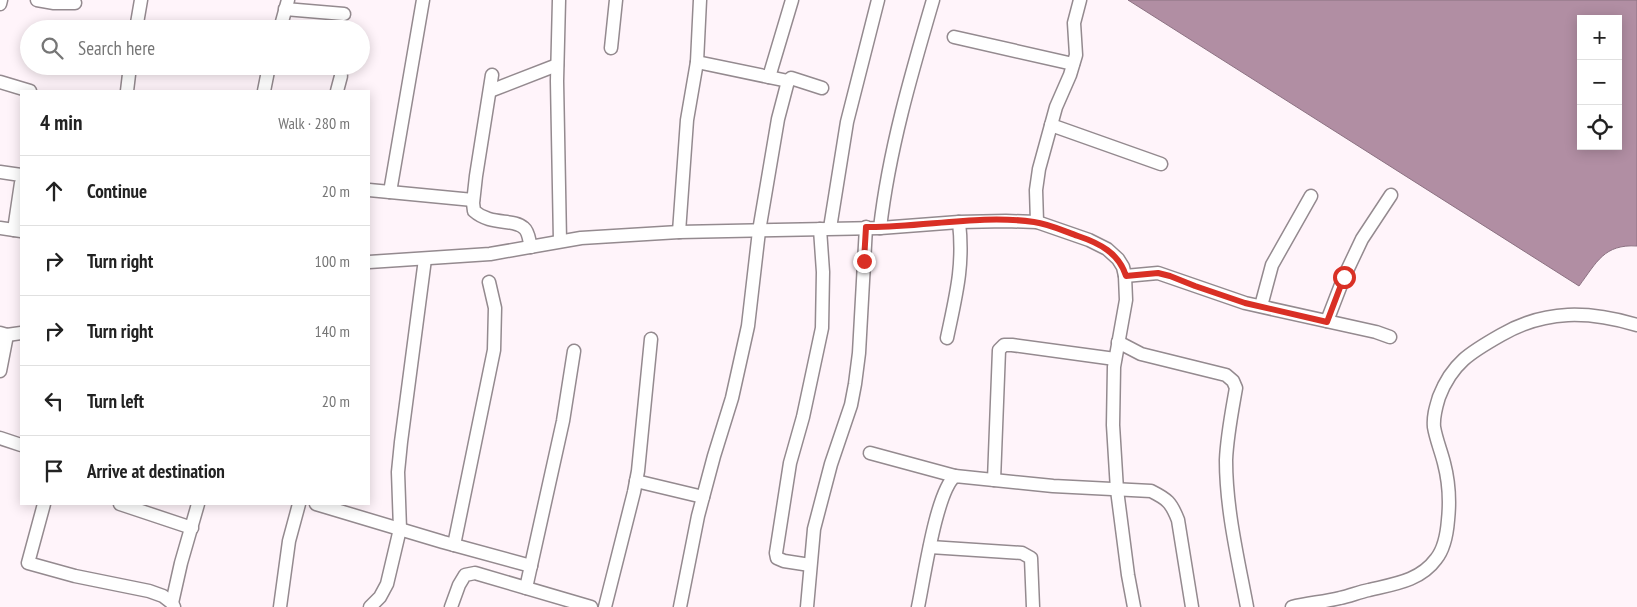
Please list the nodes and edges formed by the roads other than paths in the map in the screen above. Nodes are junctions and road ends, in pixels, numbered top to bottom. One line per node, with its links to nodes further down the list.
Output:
1 (1, 0): 13 (street)
2 (37, 0): 12 (street)
3 (141, 0): 16 (street)
4 (423, 0): 41 (street)
5 (559, 0): 22 (street)
6 (616, 0): 19 (street)
7 (700, 0): 20 (street)
8 (792, 0): 27 (street)
9 (878, 0): 51 (street)
10 (933, 0): 50 (street)
11 (1080, 0): 21 (street)
12 (75, 3)
13 (0, 4)
14 (286, 5): 15 (street); 17 (street)
15 (344, 14)
16 (138, 20)
17 (282, 20)
18 (954, 37): 21 (street)
19 (611, 48)
20 (696, 62): 27 (street); 54 (street)
21 (1073, 64): 36 (street)
22 (557, 65): 35 (street); 55 (street)
23 (129, 75): 32 (street)
24 (267, 75): 33 (street)
25 (492, 75): 35 (street)
26 (340, 76): 34 (street)
27 (769, 77): 28 (street)
28 (788, 81): 30 (street); 53 (street)
29 (0, 82): 31 (street)
30 (822, 88)
31 (27, 90)
32 (126, 90)
33 (264, 90)
34 (337, 90)
35 (490, 90): 45 (street)
36 (1051, 125): 37 (street); 47 (street)
37 (1161, 164)
38 (0, 172): 39 (street)
39 (20, 175)
40 (370, 190): 41 (street)
41 (390, 192): 45 (street)
42 (1391, 195): 62 (street)
43 (1311, 196): 61 (street)
44 (20, 199): 52 (street)
45 (473, 200): 56 (street)
46 (959, 222): 47 (street); 50 (street); 67 (street)
47 (1037, 222): 59 (street)
48 (866, 227): 50 (street); 51 (street); 90 (street)
49 (0, 228): 52 (street)
50 (880, 228)
51 (825, 229): 53 (street); 90 (street)
52 (18, 231)
53 (759, 231): 54 (street); 80 (street)
54 (678, 232): 55 (street)
55 (560, 241): 56 (street)
56 (531, 247): 57 (street)
57 (424, 259): 58 (street); 87 (street)
58 (370, 262)
59 (1126, 276): 61 (street); 69 (street)
60 (490, 282): 88 (street)
61 (1261, 306): 62 (street)
62 (1327, 322): 66 (street)
63 (1637, 325): 106 (street)
64 (20, 333): 65 (street)
65 (4, 334): 72 (street)
66 (1390, 337)
67 (947, 338)
68 (651, 339): 78 (street)
69 (1118, 342): 71 (street); 105 (street)
70 (574, 350): 91 (street)
71 (1115, 359): 77 (street); 79 (street)
72 (0, 371)
73 (0, 438): 74 (street)
74 (20, 445)
75 (870, 453): 76 (street)
76 (955, 476): 77 (street); 89 (street)
77 (994, 480): 79 (street)
78 (636, 481): 80 (street); 98 (street)
79 (1117, 490): 103 (street); 104 (street)
80 (703, 497): 99 (street)
81 (44, 505): 93 (street)
82 (123, 505): 86 (street)
83 (198, 505): 86 (street)
84 (299, 505): 94 (street)
85 (319, 505): 87 (street)
86 (192, 528): 93 (street)
87 (400, 530): 88 (street); 95 (street)
88 (454, 546): 91 (street)
89 (930, 547): 101 (street); 102 (street)
90 (810, 565): 100 (street)
91 (531, 566): 92 (street)
92 (526, 588): 96 (street); 97 (street)
93 (173, 605)
94 (280, 607)
95 (370, 607)
96 (451, 607)
97 (591, 607)
98 (605, 607)
99 (680, 607)
100 (806, 607)
101 (918, 607)
102 (1033, 607)
103 (1134, 607)
104 (1192, 607)
105 (1247, 607)
106 (1292, 607)

